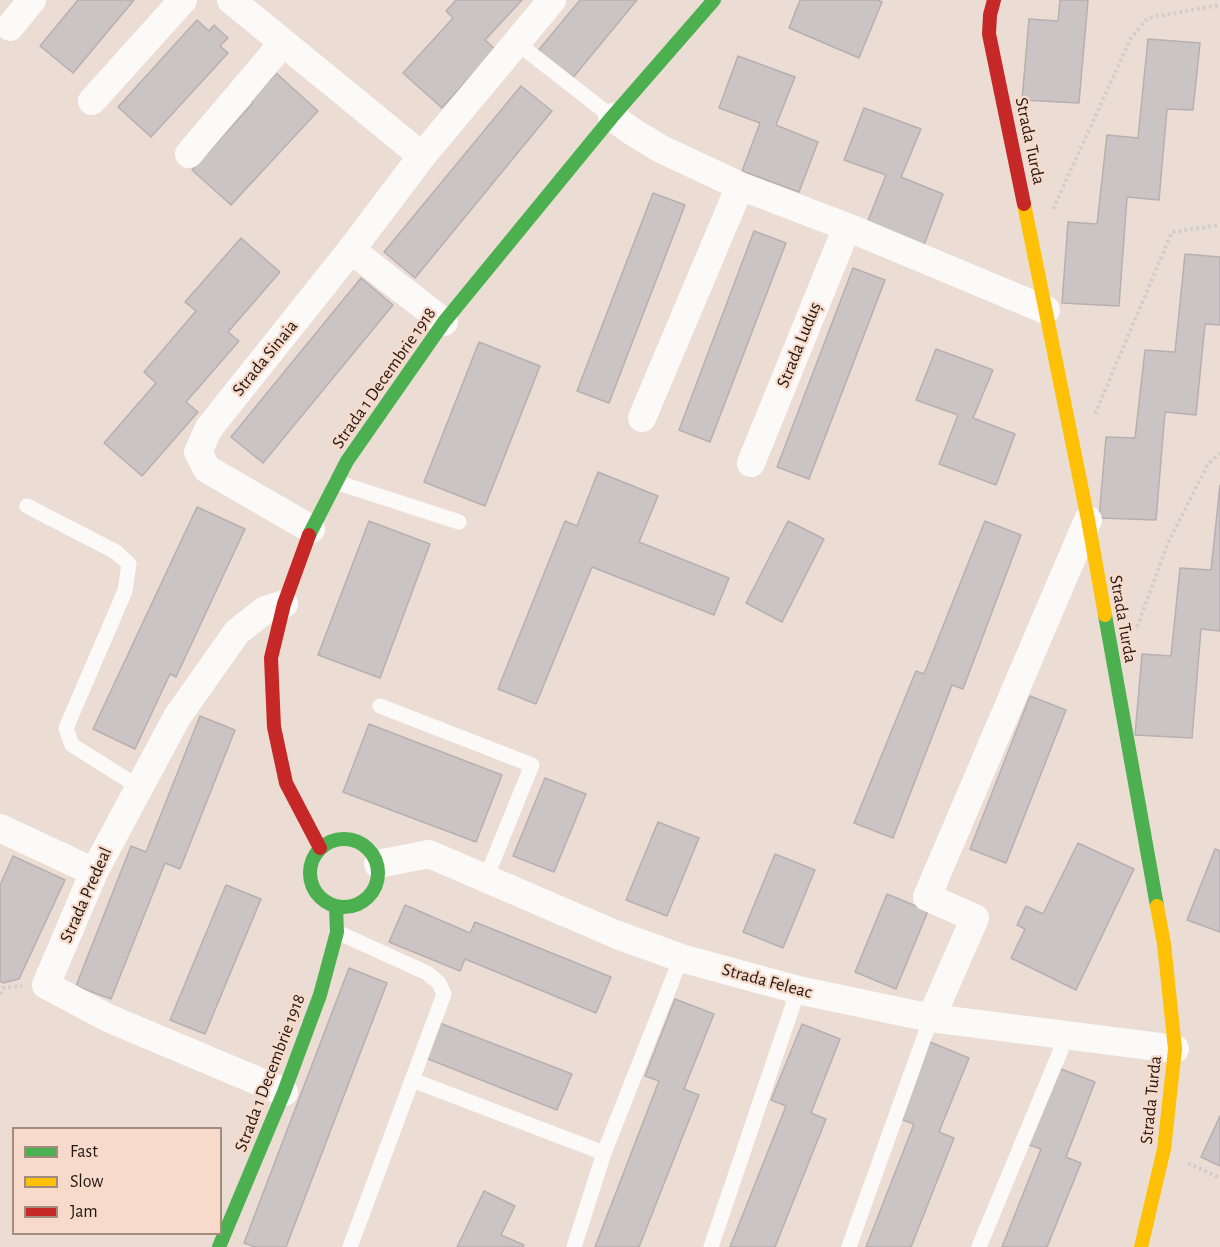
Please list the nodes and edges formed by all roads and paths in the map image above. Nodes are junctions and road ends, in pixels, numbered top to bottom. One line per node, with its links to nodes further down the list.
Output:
1 (32, 0): 8 (street)
2 (183, 0): 11 (street)
3 (552, 0): 9 (street, Strada Sinaia)
4 (714, 0): 12 (main road, Strada 1 Decembrie 1918)
5 (994, 0): 19 (main road, Strada Turda)
6 (237, 2): 10 (street)
7 (1220, 5): 19 (path)
8 (10, 27)
9 (516, 42): 12 (lane); 14 (street, Strada Sinaia)
10 (283, 43): 13 (street); 14 (street)
11 (92, 101)
12 (612, 117): 15 (street); 21 (main road, Strada 1 Decembrie 1918)
13 (189, 154)
14 (422, 156): 18 (street, Strada Sinaia)
15 (740, 186): 17 (street); 23 (street)
16 (1220, 225): 22 (path)
17 (847, 227): 20 (street); 25 (street, Strada Luduș)
18 (351, 250): 21 (street); 30 (street, Strada Sinaia)
19 (1034, 251): 20 (main road, Strada Turda)
20 (1046, 310): 28 (main road, Strada Turda)
21 (444, 322): 26 (main road, Strada 1 Decembrie 1918)
22 (1094, 417)
23 (642, 418)
24 (1220, 453): 32 (path)
25 (751, 463)
26 (336, 482): 29 (lane); 30 (main road, Strada 1 Decembrie 1918)
27 (27, 506): 34 (lane)
28 (1088, 520): 44 (street); 46 (main road, Strada Turda)
29 (459, 522)
30 (311, 530): 31 (main road, Strada 1 Decembrie 1918)
31 (284, 604): 34 (street, Strada Predeal); 36 (main road, Strada 1 Decembrie 1918)
32 (1137, 628)
33 (380, 706): 39 (lane)
34 (139, 787): 38 (street, Strada Predeal)
35 (0, 828): 38 (street)
36 (320, 848): 37 (main road); 40 (main road)
37 (378, 864): 39 (street, Strada Feleac); 40 (main road)
38 (94, 872): 48 (street, Strada Predeal)
39 (486, 878): 42 (street, Strada Feleac)
40 (336, 906): 41 (main road, Strada 1 Decembrie 1918)
41 (337, 932): 47 (lane); 48 (main road, Strada 1 Decembrie 1918)
42 (681, 958): 43 (street, Strada Feleac); 49 (lane)
43 (798, 990): 44 (street, Strada Feleac); 53 (lane)
44 (931, 1018): 45 (street, Strada Feleac); 54 (lane)
45 (1067, 1035): 46 (street, Strada Feleac); 55 (lane)
46 (1175, 1049): 56 (main road, Strada Turda)
47 (412, 1080): 49 (lane); 51 (lane)
48 (284, 1092): 50 (main road, Strada 1 Decembrie 1918)
49 (604, 1153): 52 (lane)
50 (219, 1247)
51 (350, 1247)
52 (574, 1247)
53 (711, 1247)
54 (849, 1247)
55 (979, 1247)
56 (1141, 1247)

